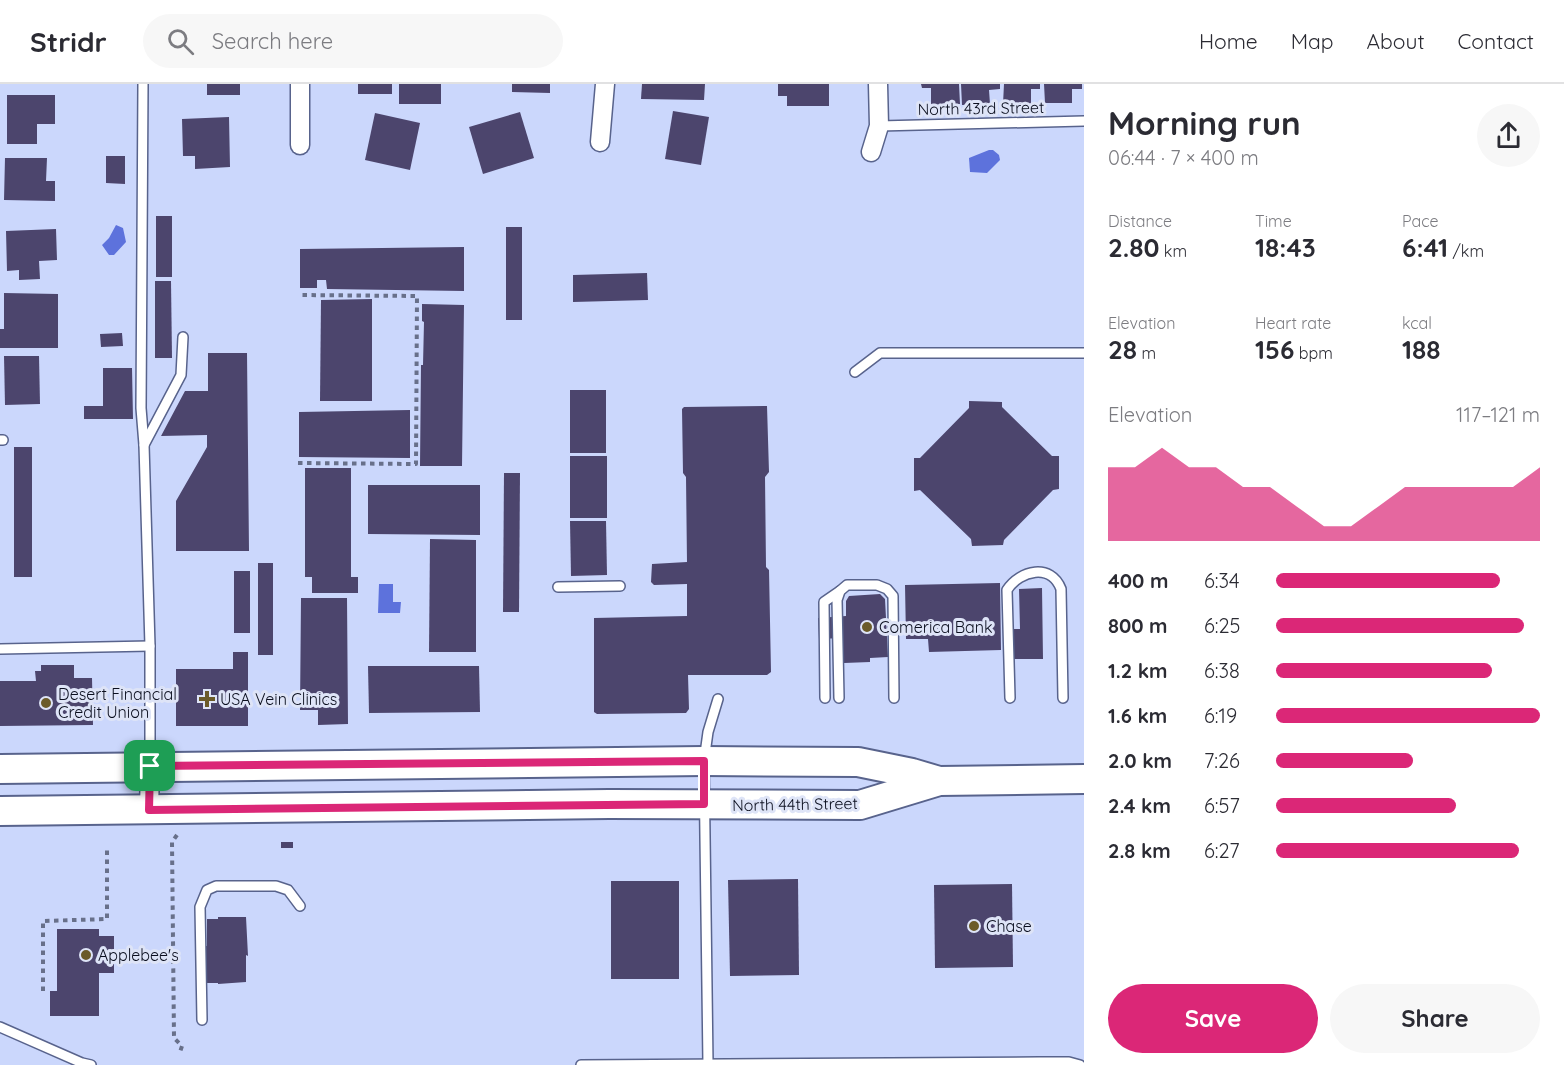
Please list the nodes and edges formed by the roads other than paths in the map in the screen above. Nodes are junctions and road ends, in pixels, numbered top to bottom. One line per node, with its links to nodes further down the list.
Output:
1 (142, 84): 13 (lane)
2 (300, 84): 8 (street)
3 (606, 84): 7 (street)
4 (878, 84): 6 (street)
5 (1084, 121): 6 (lane, North 43rd Street)
6 (879, 126): 9 (street)
7 (600, 142)
8 (300, 145)
9 (871, 152)
10 (183, 337): 13 (lane)
11 (1084, 353): 12 (lane)
12 (855, 372)
13 (144, 445): 17 (lane)
14 (620, 586): 15 (lane)
15 (558, 587)
16 (840, 591): 19 (lane); 20 (lane); 21 (lane)
17 (150, 646): 18 (lane); 26 (lane)
18 (0, 649)
19 (825, 698)
20 (839, 698)
21 (894, 698)
22 (1010, 698): 23 (lane)
23 (1063, 698)
24 (718, 699): 25 (lane)
25 (704, 761): 26 (main road, North 44th Street); 29 (main road, North 44th Street); 30 (lane)
26 (150, 766): 27 (main road, North 44th Street); 31 (street)
27 (0, 769)
28 (1084, 779): 29 (main road, North 44th Street)
29 (939, 781): 30 (main road, North 44th Street)
30 (704, 804): 31 (main road, North 44th Street); 36 (lane)
31 (149, 810): 32 (main road, North 44th Street)
32 (0, 811)
33 (300, 906): 34 (lane)
34 (202, 1020)
35 (0, 1027): 37 (lane)
36 (708, 1064): 38 (lane); 39 (lane)
37 (92, 1065)
38 (581, 1065)
39 (1080, 1065)

